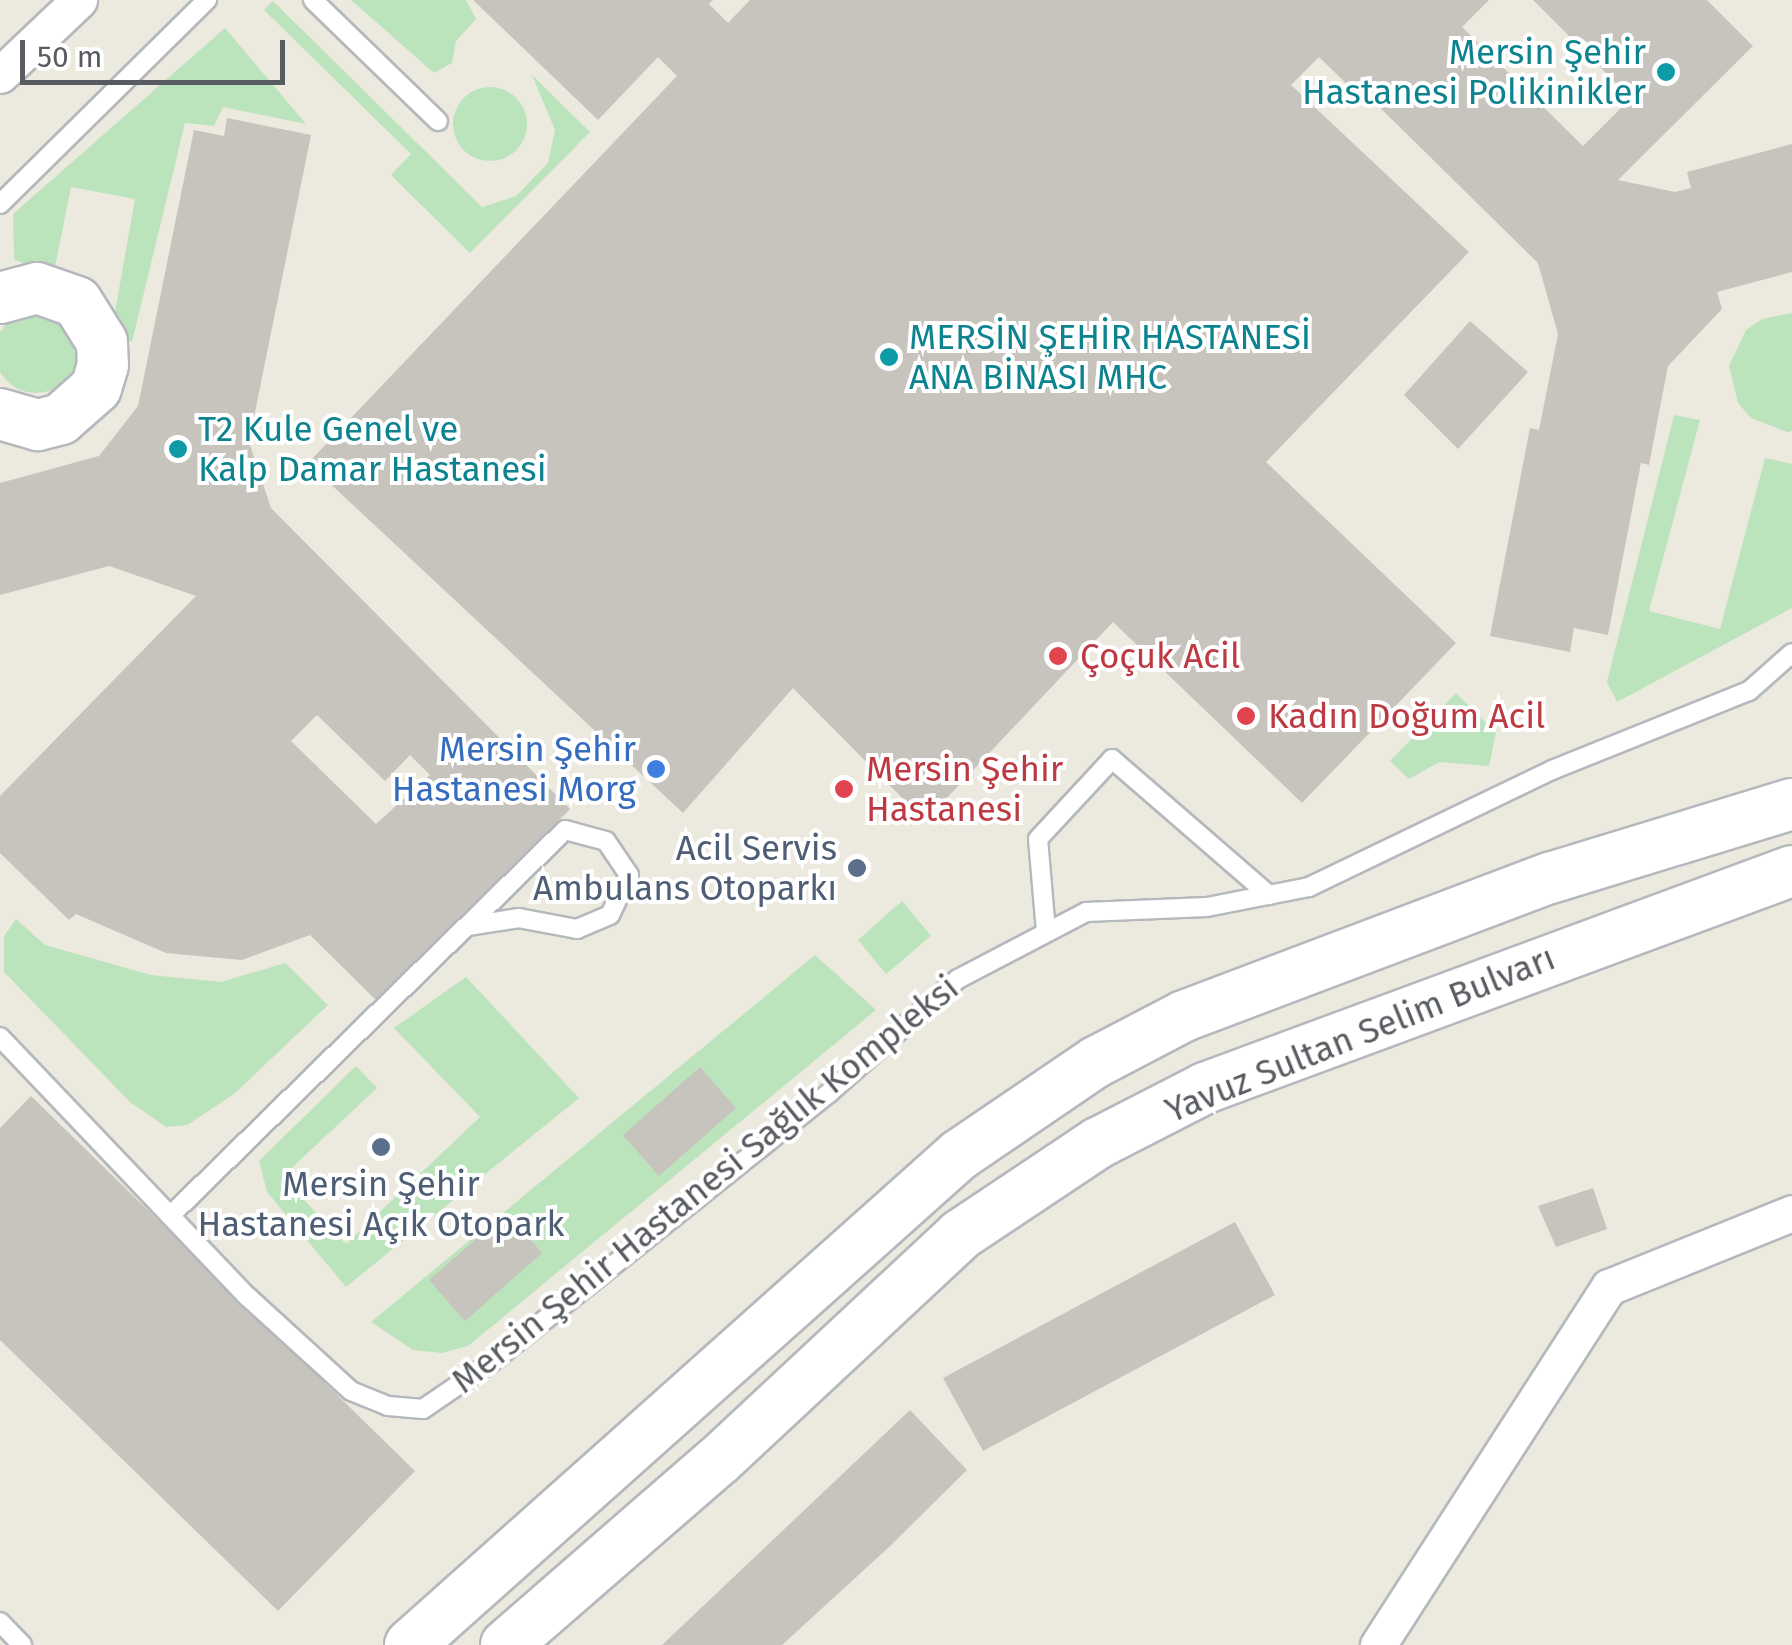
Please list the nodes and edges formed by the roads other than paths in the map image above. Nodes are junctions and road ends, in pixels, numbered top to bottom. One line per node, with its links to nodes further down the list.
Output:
1 (79, 0): 4 (street)
2 (207, 0): 6 (lane)
3 (314, 0): 5 (lane)
4 (0, 75)
5 (438, 121)
6 (0, 204)
7 (0, 298): 8 (street)
8 (0, 414)
9 (1792, 653): 12 (lane, Mersin Şehir Hastanesi Sağlık Kompleksi)
10 (1792, 804): 20 (street)
11 (1792, 871): 21 (street, Yavuz Sultan Selim Bulvarı)
12 (1269, 895): 14 (lane, Mersin Şehir Hastanesi Sağlık Kompleksi); 14 (lane)
13 (468, 926): 13 (lane); 17 (lane)
14 (1046, 932): 17 (lane, Mersin Şehir Hastanesi Sağlık Kompleksi)
15 (0, 1037): 17 (lane, Mersin Şehir Hastanesi Sağlık Kompleksi)
16 (1792, 1213): 22 (street)
17 (170, 1216)
18 (0, 1622): 19 (lane)
19 (22, 1645)
20 (410, 1645)
21 (506, 1645)
22 (1378, 1645)

